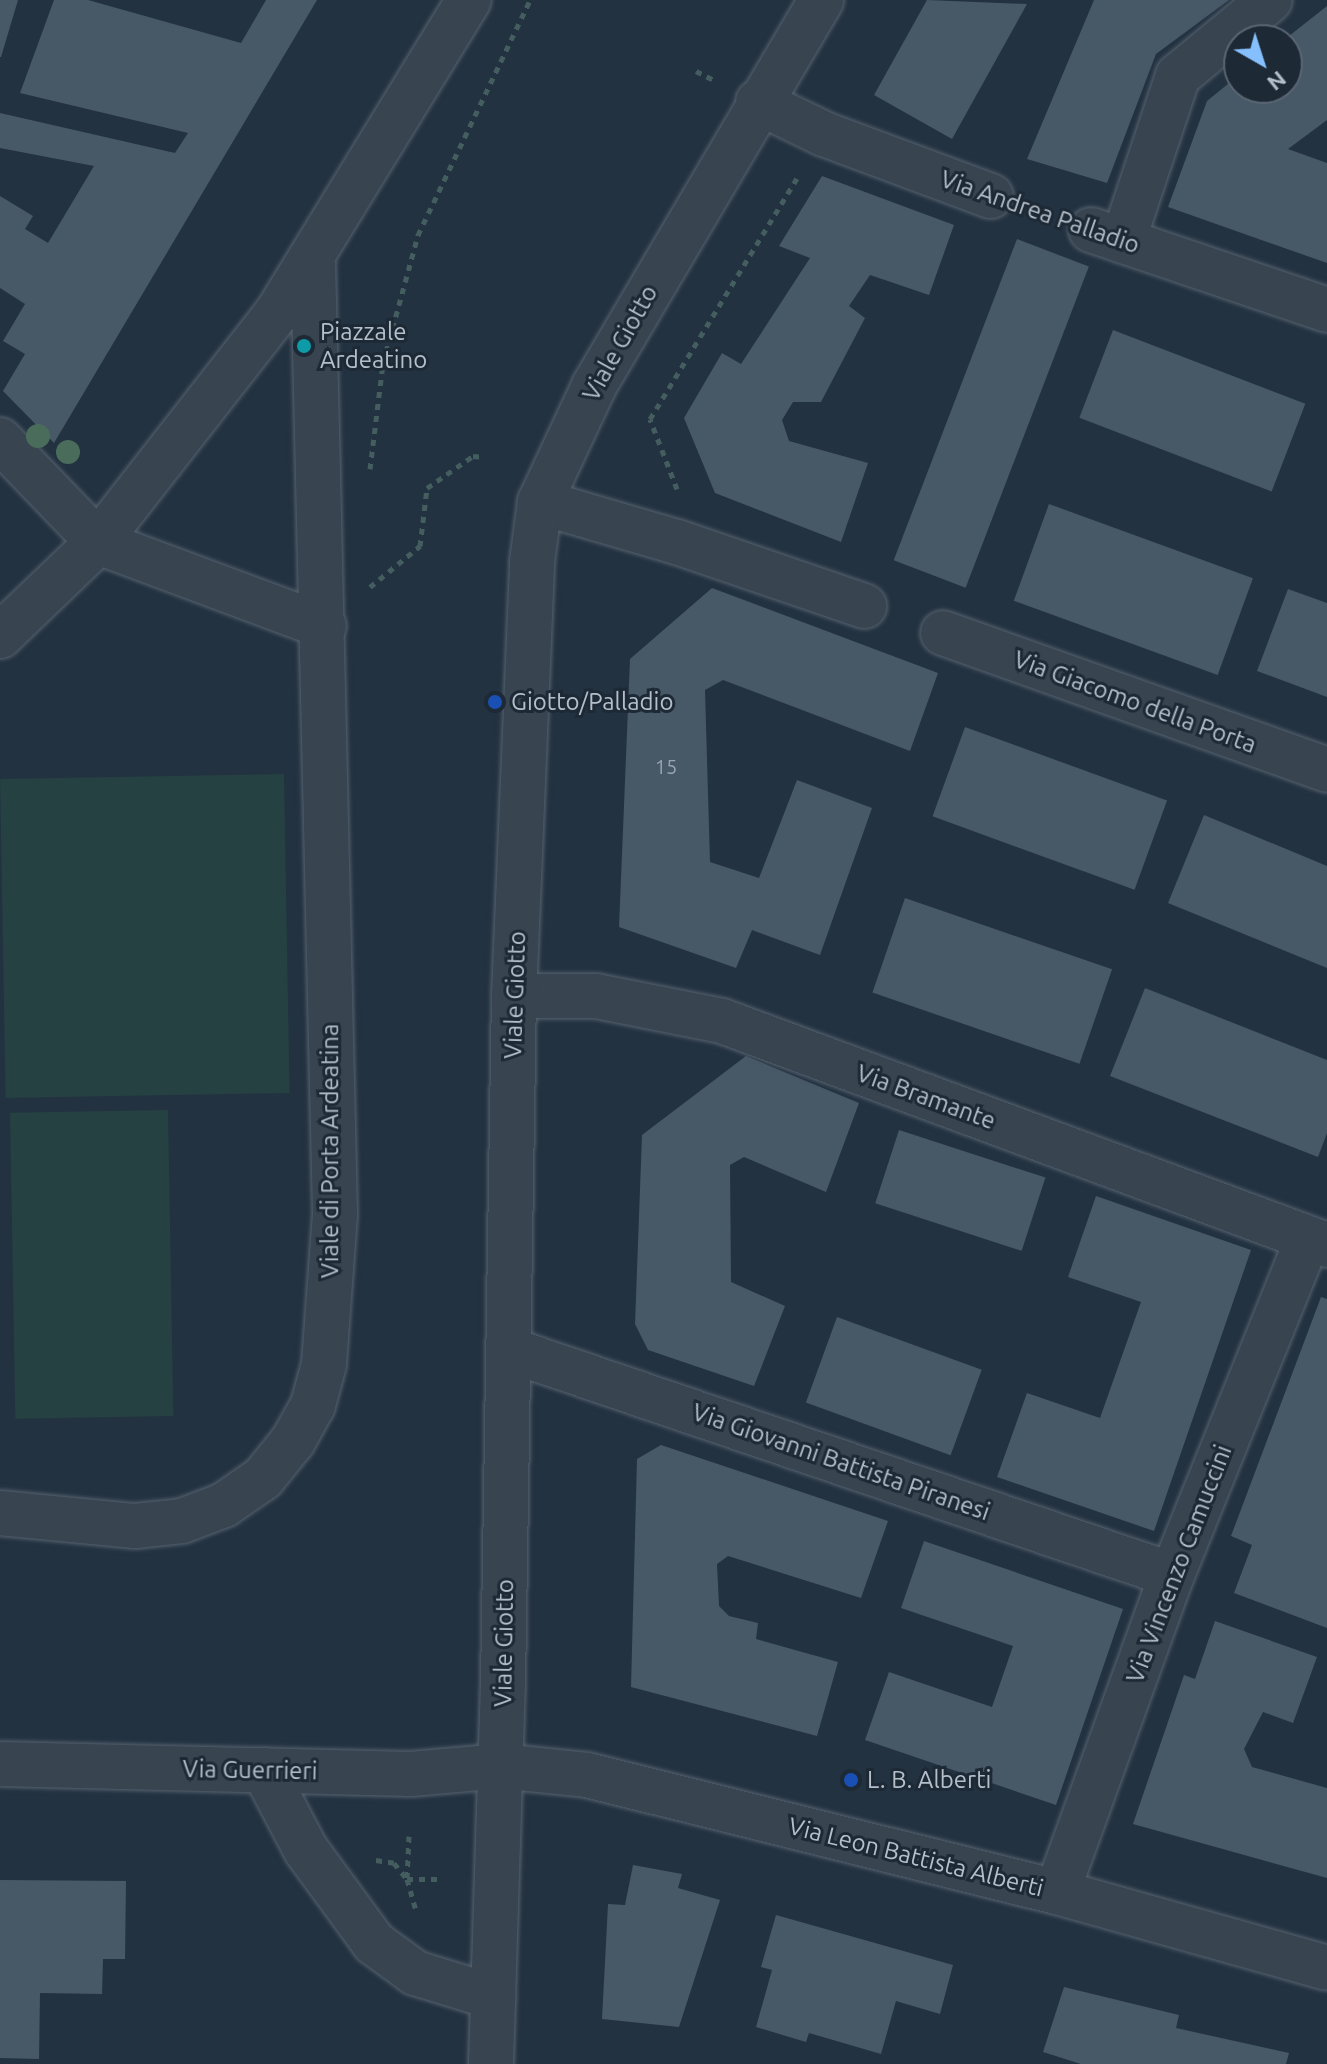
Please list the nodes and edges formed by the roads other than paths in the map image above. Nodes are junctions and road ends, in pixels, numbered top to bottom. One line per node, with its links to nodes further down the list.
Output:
1 (469, 0): 6 (street)
2 (821, 0): 4 (street, Viale Giotto)
3 (1270, 0): 7 (street, Via Andrea Palladio)
4 (758, 102): 5 (street, Via Andrea Palladio); 9 (street, Viale Giotto)
5 (991, 196)
6 (313, 260): 10 (street); 12 (street)
7 (1327, 310)
8 (0, 440): 10 (street)
9 (540, 502): 11 (street); 16 (street, Viale Giotto)
10 (98, 542): 12 (street); 14 (street)
11 (864, 606)
12 (324, 626): 19 (street, Viale di Porta Ardeatina)
13 (943, 633): 15 (street, Via Giacomo della Porta)
14 (0, 636)
15 (1327, 770)
16 (514, 996): 17 (street, Via Bramante); 18 (street, Viale Giotto)
17 (1317, 1241): 20 (street, Via Vincenzo Camuccini)
18 (510, 1350): 20 (street, Via Giovanni Battista Piranesi); 22 (street, Viale Giotto)
19 (0, 1513)
20 (1172, 1575): 24 (street, Via Vincenzo Camuccini)
21 (0, 1764): 23 (street, Via Guerrieri)
22 (500, 1766): 23 (street, Via Guerrieri); 24 (street, Via Leon Battista Alberti); 26 (street, Viale Giotto)
23 (264, 1770): 26 (street)
24 (1057, 1892): 25 (street, Via Leon Battista Alberti)
25 (1327, 1968)
26 (493, 1997): 27 (street, Viale Giotto)
27 (491, 2064)

